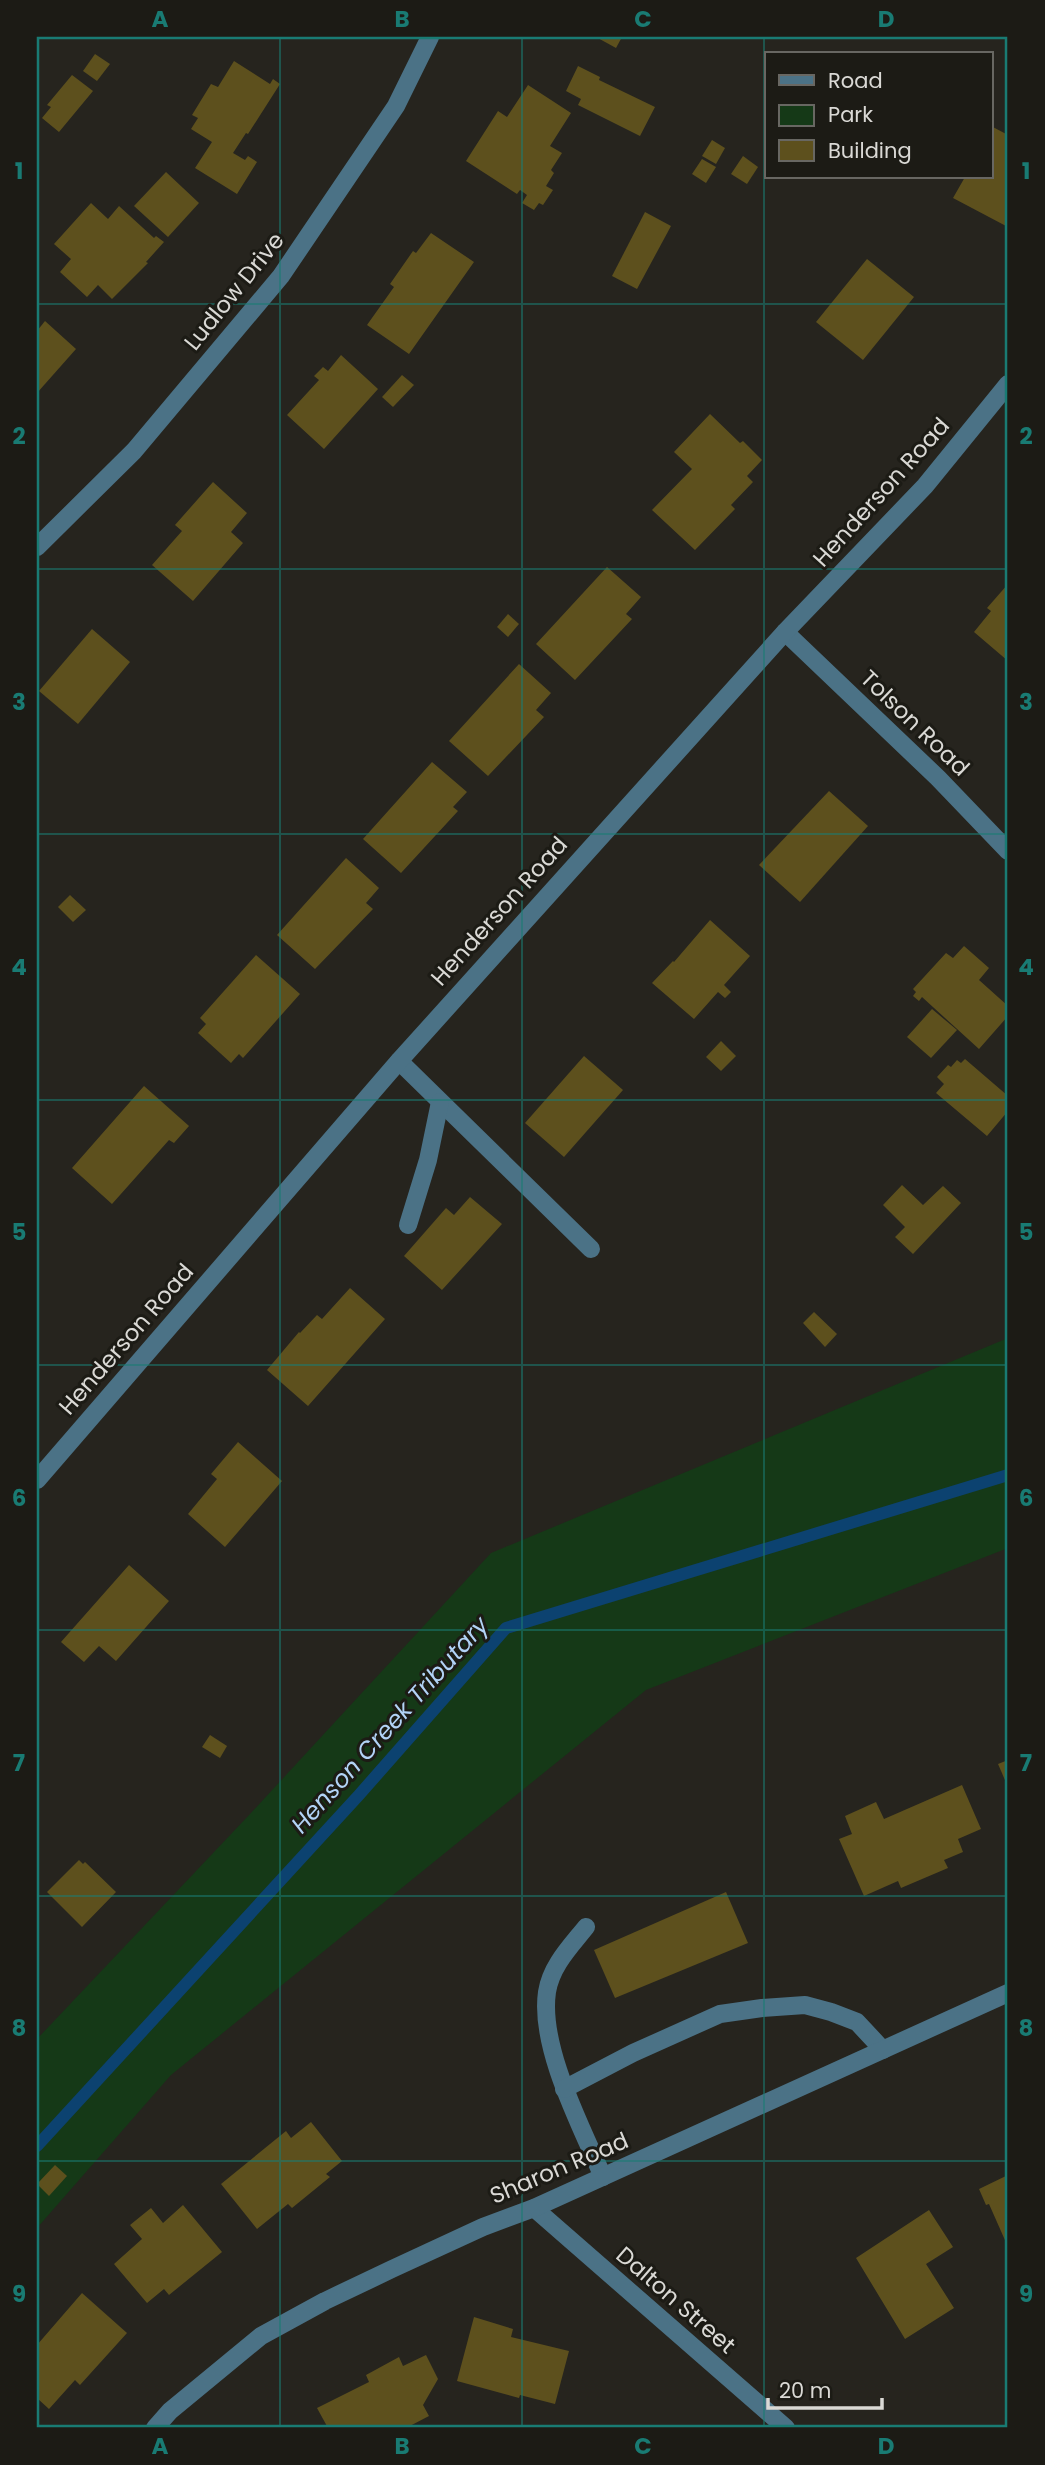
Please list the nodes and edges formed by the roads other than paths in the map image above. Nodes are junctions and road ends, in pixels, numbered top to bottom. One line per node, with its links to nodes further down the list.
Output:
1 (430, 37): 3 (street, Ludlow Drive)
2 (1008, 384): 4 (street, Henderson Road)
3 (37, 547)
4 (785, 632): 5 (street, Tolson Road); 6 (street, Henderson Road)
5 (1008, 851)
6 (399, 1061): 7 (street); 10 (street, Henderson Road)
7 (440, 1102): 8 (street); 9 (street)
8 (408, 1225)
9 (591, 1249)
10 (37, 1480)
11 (586, 1927): 14 (street)
12 (1008, 1993): 13 (street, Sharon Road)
13 (883, 2050): 14 (street); 15 (street, Sharon Road)
14 (565, 2089): 15 (street)
15 (603, 2176): 16 (street, Sharon Road)
16 (534, 2208): 17 (street, Sharon Road); 18 (street, Dalton Street)
17 (155, 2428)
18 (786, 2428)

